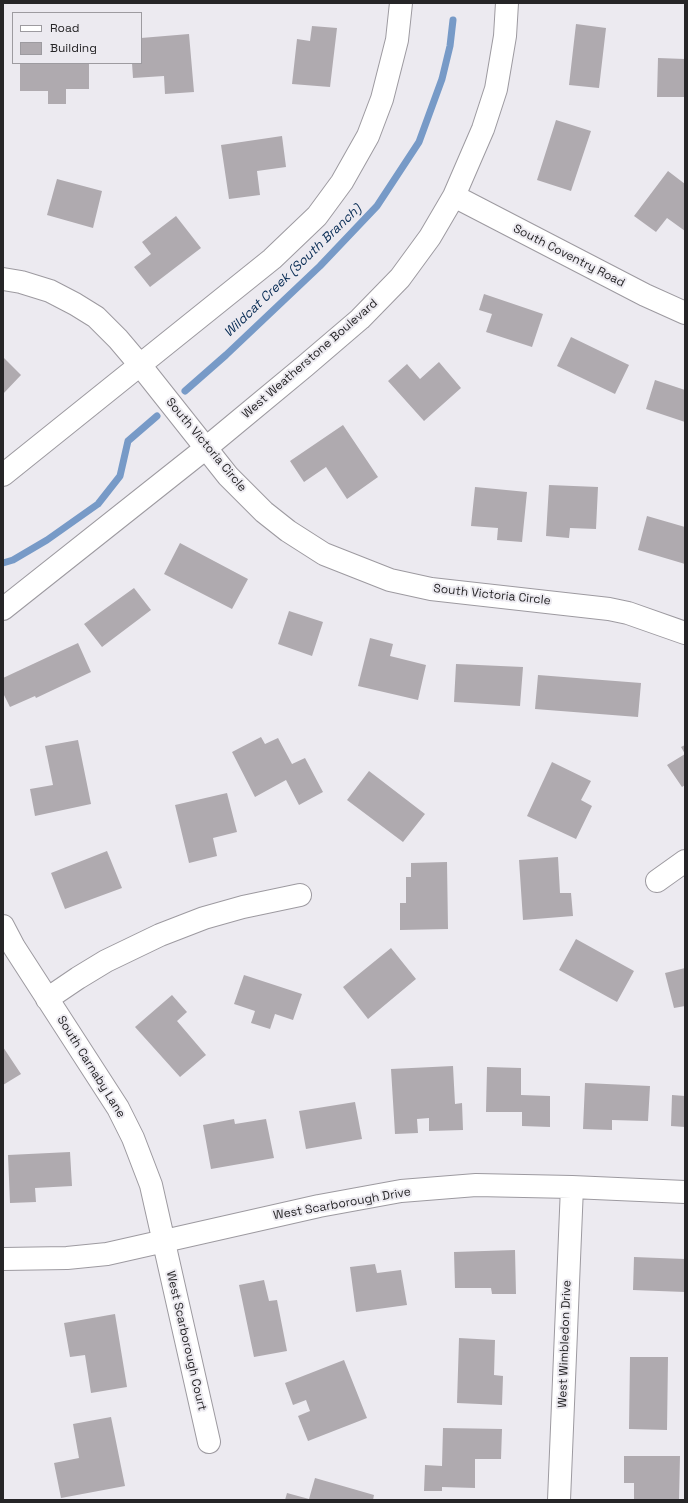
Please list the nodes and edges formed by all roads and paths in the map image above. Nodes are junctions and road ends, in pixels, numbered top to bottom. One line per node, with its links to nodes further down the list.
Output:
1 (401, 3): 6 (street)
2 (506, 3): 3 (street, West Weatherstone Boulevard)
3 (454, 196): 5 (street, South Coventry Road); 7 (street, West Weatherstone Boulevard)
4 (3, 279): 6 (street, South Victoria Circle)
5 (685, 313)
6 (140, 365): 7 (street, South Victoria Circle); 8 (street)
7 (206, 448): 9 (street, West Weatherstone Boulevard); 10 (street, South Victoria Circle)
8 (3, 475)
9 (3, 609)
10 (685, 633)
11 (685, 860): 12 (street)
12 (657, 881)
13 (300, 895): 15 (street)
14 (3, 926): 15 (street, South Carnaby Lane)
15 (48, 999): 18 (street, South Carnaby Lane)
16 (572, 1187): 17 (street, West Scarborough Drive); 18 (street, West Scarborough Drive); 21 (street, West Wimbledon Drive)
17 (685, 1192)
18 (164, 1241): 19 (street, West Scarborough Drive); 20 (street, West Scarborough Court)
19 (3, 1259)
20 (209, 1442)
21 (559, 1500)

